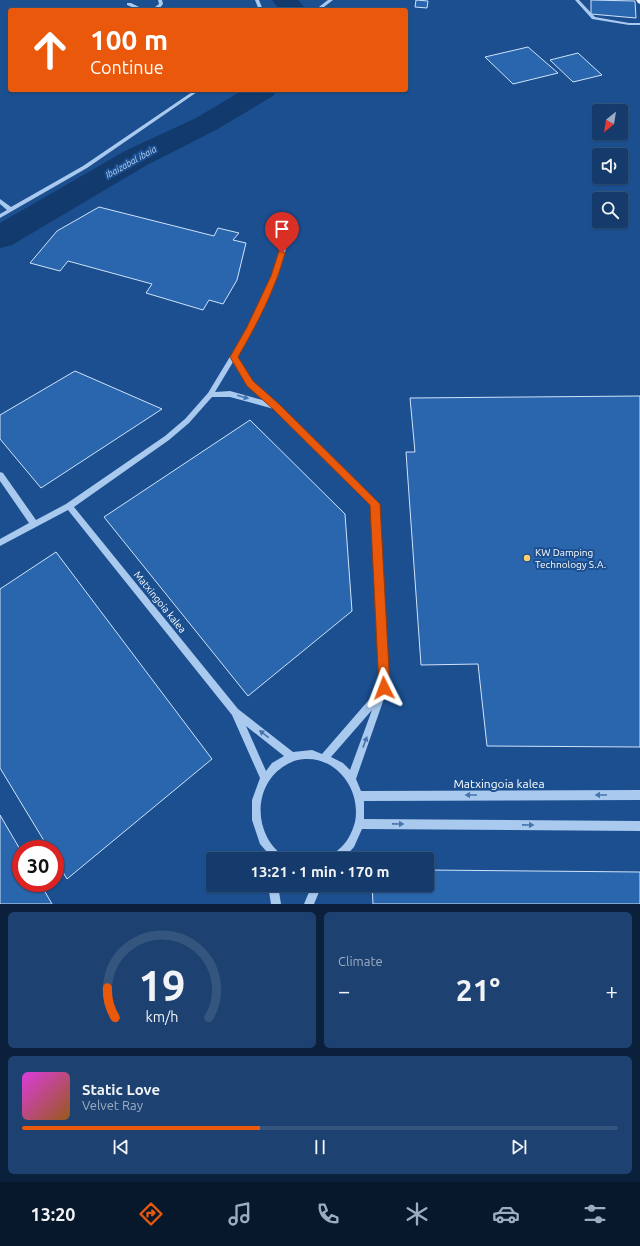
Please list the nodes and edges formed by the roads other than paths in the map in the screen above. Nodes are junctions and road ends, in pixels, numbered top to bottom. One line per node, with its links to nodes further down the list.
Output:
1 (331, 0): 5 (street)
2 (577, 0): 6 (street)
3 (129, 4): 4 (street)
4 (138, 8)
5 (320, 8)
6 (640, 24)
7 (195, 92): 9 (street)
8 (0, 201): 9 (street)
9 (11, 210): 10 (street)
10 (0, 216)
11 (285, 242): 12 (street)
12 (234, 357): 13 (street); 14 (street)
13 (210, 395): 14 (street, one-way to 14); 16 (street)
14 (276, 406): 19 (street)
15 (0, 475): 17 (street)
16 (69, 506): 17 (street); 20 (street, Matxingoia kalea)
17 (34, 524): 18 (street)
18 (0, 543)
19 (384, 688): 22 (street); 24 (street, one-way to 19)
20 (235, 712): 21 (street, Matxingoia kalea, one-way to 20); 23 (street, Matxingoia kalea)
21 (292, 757): 22 (street); 23 (street)
22 (325, 757): 24 (street)
23 (265, 778): 29 (street)
24 (351, 779): 26 (street)
25 (640, 795): 26 (street, Matxingoia kalea, one-way to 26)
26 (359, 796): 27 (street)
27 (359, 824): 28 (street, one-way to 28); 30 (street)
28 (640, 826)
29 (268, 852)
30 (344, 852)
31 (274, 892): 33 (street)
32 (314, 892): 34 (street)
33 (276, 904)
34 (309, 904)

